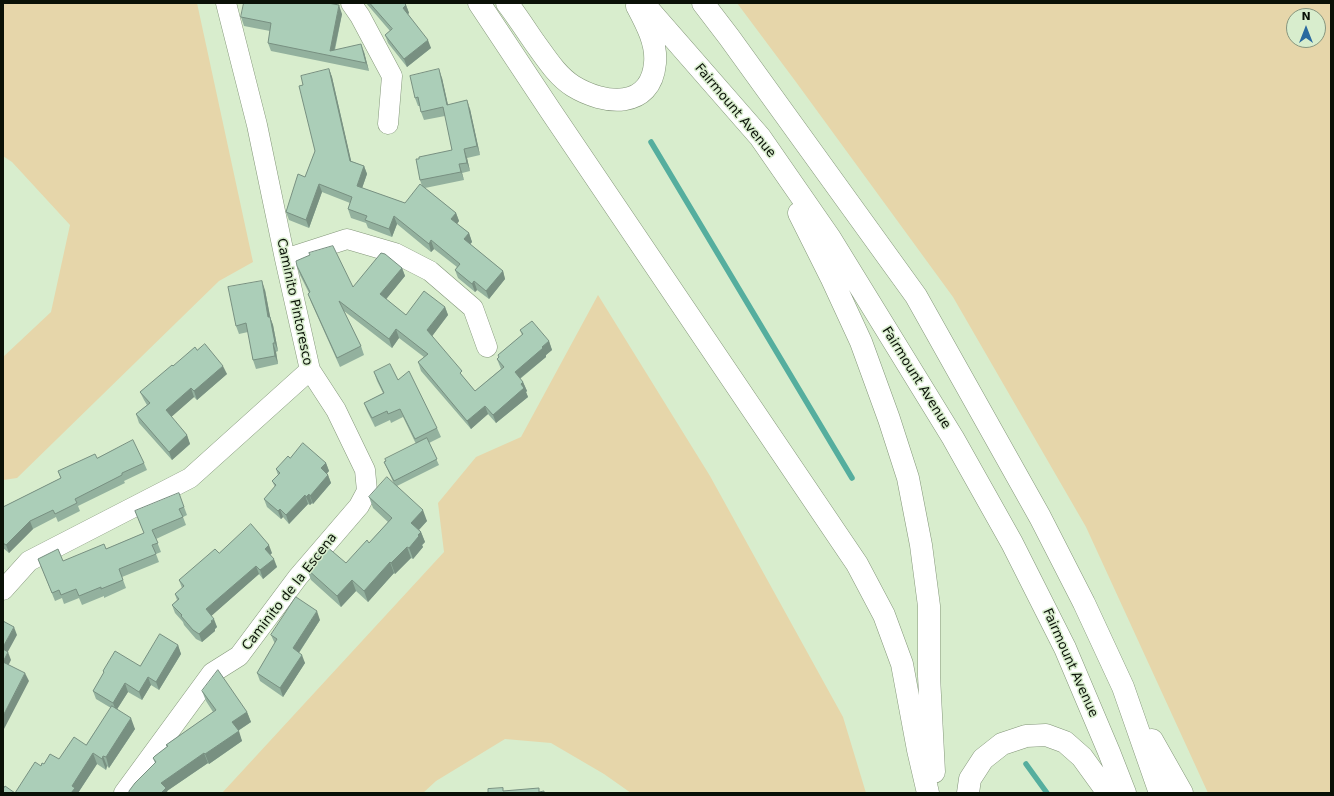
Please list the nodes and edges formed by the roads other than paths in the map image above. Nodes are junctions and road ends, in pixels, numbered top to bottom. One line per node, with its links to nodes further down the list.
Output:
1 (226, 3): 10 (street, Caminito Pintoresco)
2 (351, 3): 8 (street)
3 (479, 3): 16 (main road)
4 (507, 3): 5 (main road)
5 (636, 3)
6 (643, 3): 9 (main road, Fairmount Avenue)
7 (703, 3): 14 (main road)
8 (388, 124)
9 (760, 137): 17 (main road); 20 (main road, Fairmount Avenue)
10 (284, 259): 11 (street); 12 (street, Caminito Pintoresco)
11 (487, 347)
12 (310, 370): 13 (street, Caminito Pintoresco); 15 (street, Caminito de la Escena)
13 (3, 590)
14 (1123, 686): 21 (main road); 22 (main road)
15 (124, 793)
16 (928, 793)
17 (936, 793)
18 (968, 793): 19 (main road)
19 (1108, 793)
20 (1125, 793)
21 (1160, 793)
22 (1182, 793)

